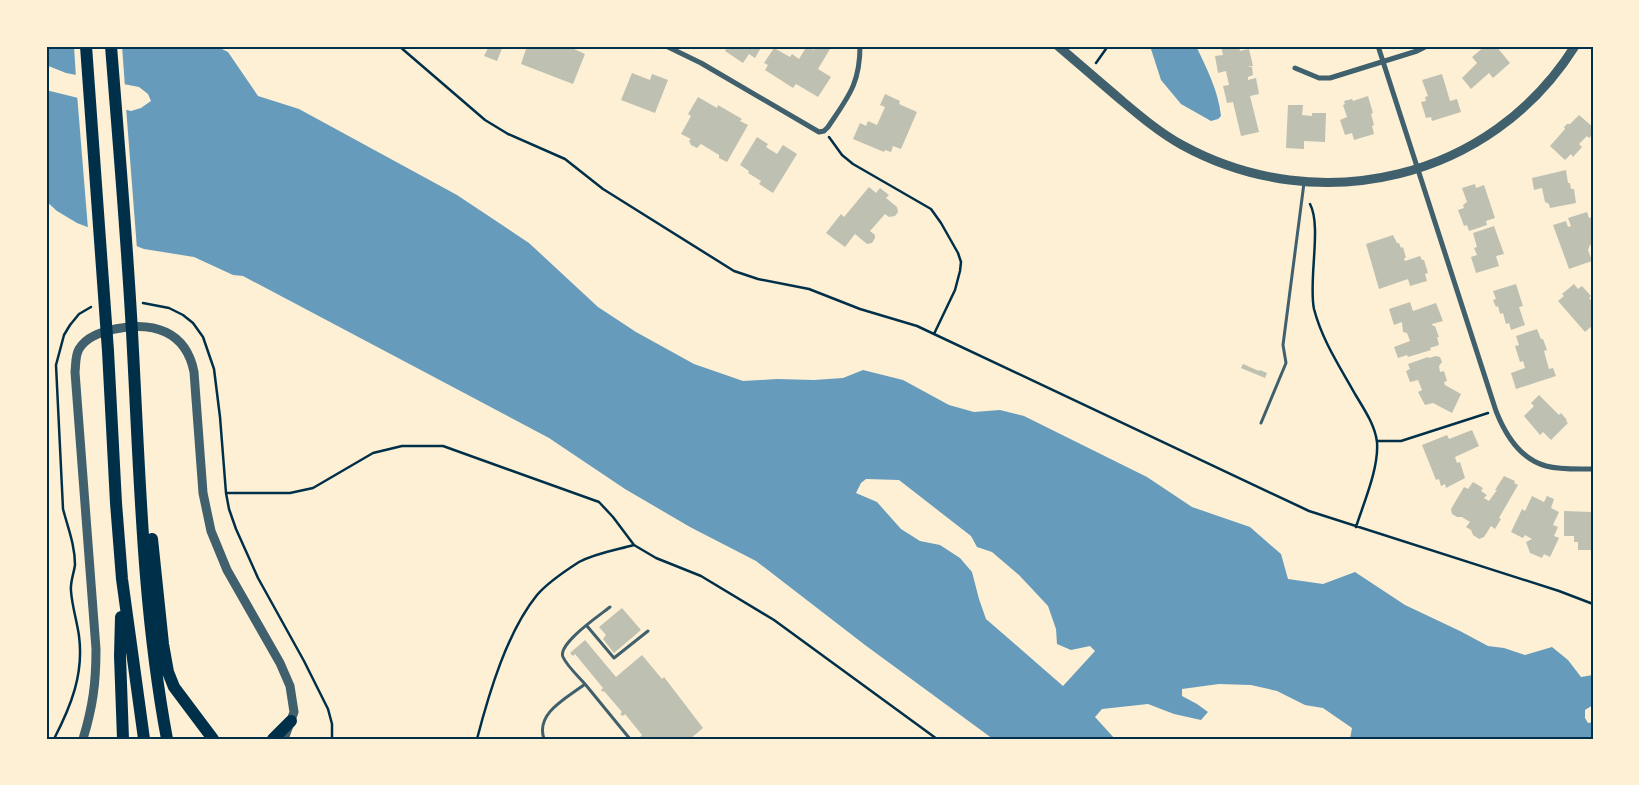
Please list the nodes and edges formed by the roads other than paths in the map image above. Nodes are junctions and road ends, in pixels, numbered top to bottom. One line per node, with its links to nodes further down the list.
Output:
1 (86, 46): 17 (highway)
2 (111, 46): 15 (highway)
3 (666, 46): 9 (street)
4 (860, 46): 9 (street)
5 (1058, 46): 13 (street)
6 (1378, 46): 10 (street)
7 (1427, 46): 10 (street)
8 (1575, 46): 12 (street)
9 (679, 49)
10 (1383, 62): 11 (street); 12 (street)
11 (1295, 68)
12 (1417, 170): 13 (street); 16 (street)
13 (1304, 183): 14 (lane)
14 (1261, 423)
15 (136, 424): 23 (highway); 27 (highway)
16 (1593, 469)
17 (122, 579): 25 (highway); 26 (highway)
18 (610, 607): 19 (lane)
19 (587, 626): 20 (lane); 21 (lane)
20 (648, 631)
21 (585, 684): 30 (lane); 31 (lane)
22 (291, 721): 24 (street); 28 (highway); 29 (street)
23 (213, 737)
24 (83, 739)
25 (123, 739)
26 (144, 739)
27 (167, 739)
28 (273, 739)
29 (284, 739)
30 (544, 739)
31 (630, 739)

